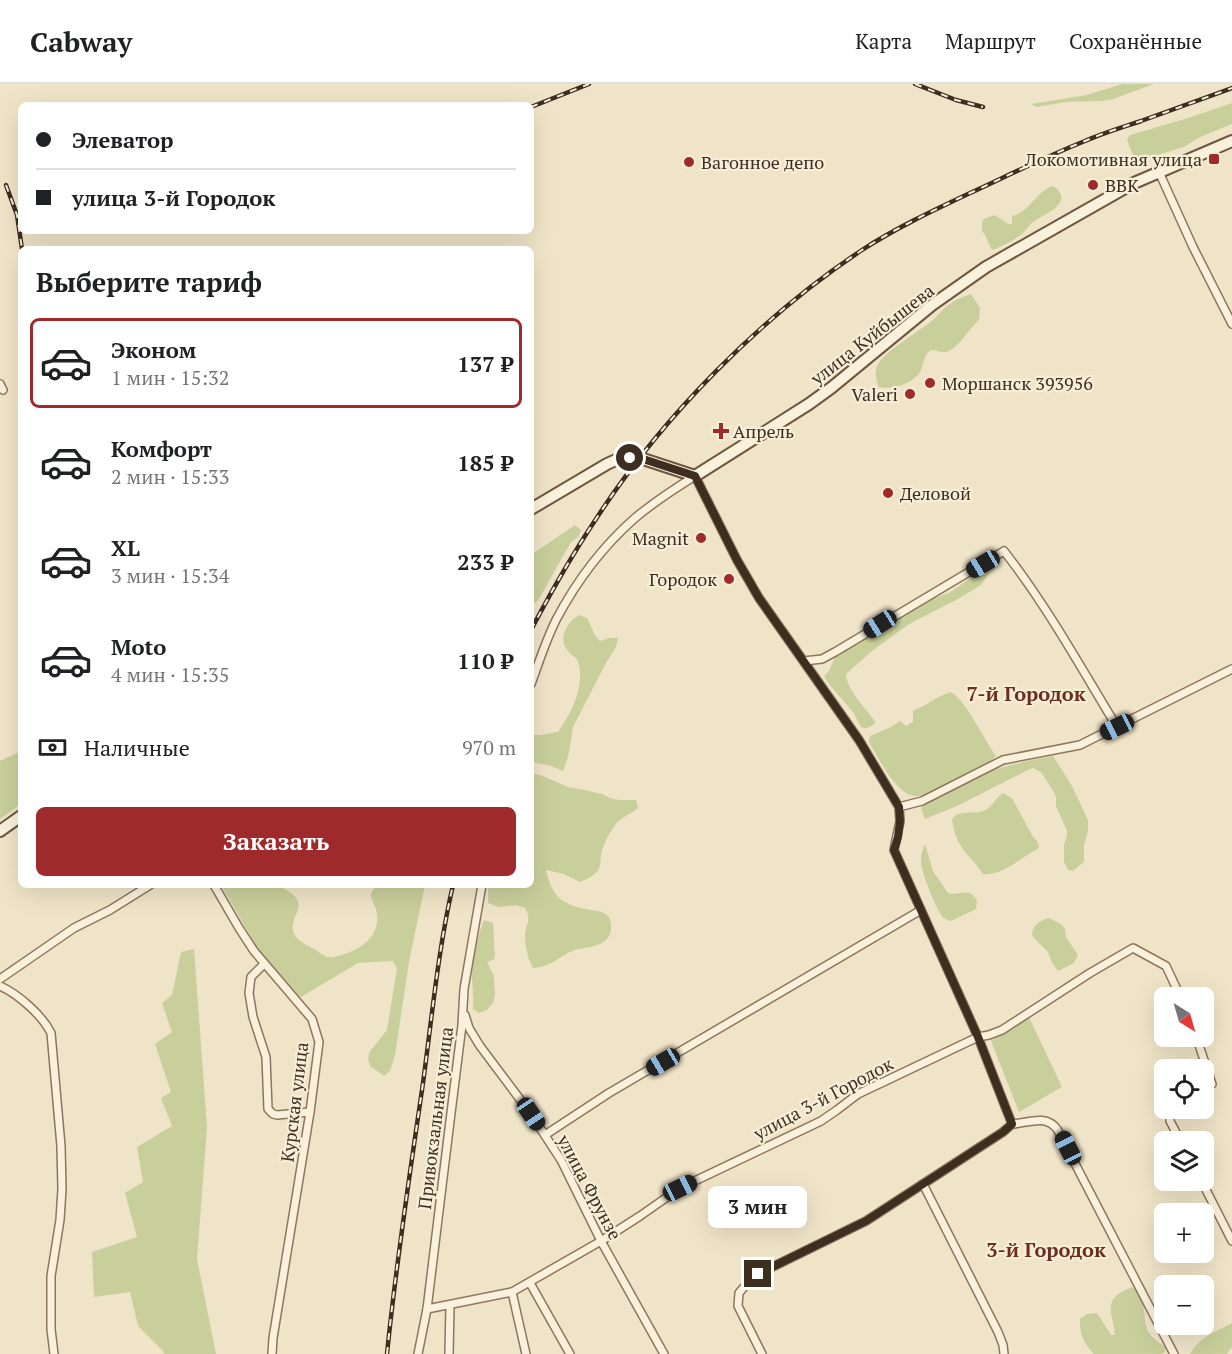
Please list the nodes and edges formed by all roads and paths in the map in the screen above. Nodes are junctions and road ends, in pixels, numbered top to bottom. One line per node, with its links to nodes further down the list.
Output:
1 (1232, 141): 2 (street, улица Куйбышева)
2 (1159, 172): 3 (street); 4 (street, улица Куйбышева)
3 (1232, 322)
4 (695, 476): 5 (street); 6 (street); 8 (street)
5 (534, 506)
6 (804, 661): 9 (street); 10 (street)
7 (1232, 669): 9 (street)
8 (534, 676)
9 (1117, 727): 10 (street)
10 (899, 807): 16 (street)
11 (18, 818): 12 (street)
12 (0, 831)
13 (145, 888): 18 (street)
14 (216, 888): 17 (street, Курская улица)
15 (481, 888): 21 (street, Привокзальная улица)
16 (921, 910): 22 (street); 25 (street)
17 (264, 964): 23 (street, Курская улица); 23 (street)
18 (0, 979)
19 (0, 986): 34 (street)
20 (1176, 987): 22 (street, улица 3-й Городок)
21 (465, 1024): 25 (street, улица Фрунзе); 33 (street, Привокзальная улица)
22 (978, 1037): 24 (street); 28 (street, улица 3-й Городок)
23 (310, 1112): 35 (street, Курская улица)
24 (1012, 1124): 26 (street); 43 (street)
25 (545, 1134): 28 (street, улица Фрунзе)
26 (923, 1184): 41 (street); 42 (street)
27 (1207, 1191): 29 (street)
28 (601, 1241): 30 (street, улица 3-й Городок); 40 (street, улица Фрунзе)
29 (1232, 1241)
30 (531, 1282): 31 (street, улица 3-й Городок); 39 (street)
31 (512, 1292): 32 (street, улица 3-й Городок); 38 (street)
32 (450, 1305): 33 (street, улица 3-й Городок); 37 (street)
33 (427, 1309): 36 (street, Привокзальная улица)
34 (54, 1354)
35 (272, 1354)
36 (418, 1354)
37 (449, 1354)
38 (526, 1354)
39 (570, 1354)
40 (664, 1354)
41 (762, 1354)
42 (1004, 1354)
43 (1174, 1354)

